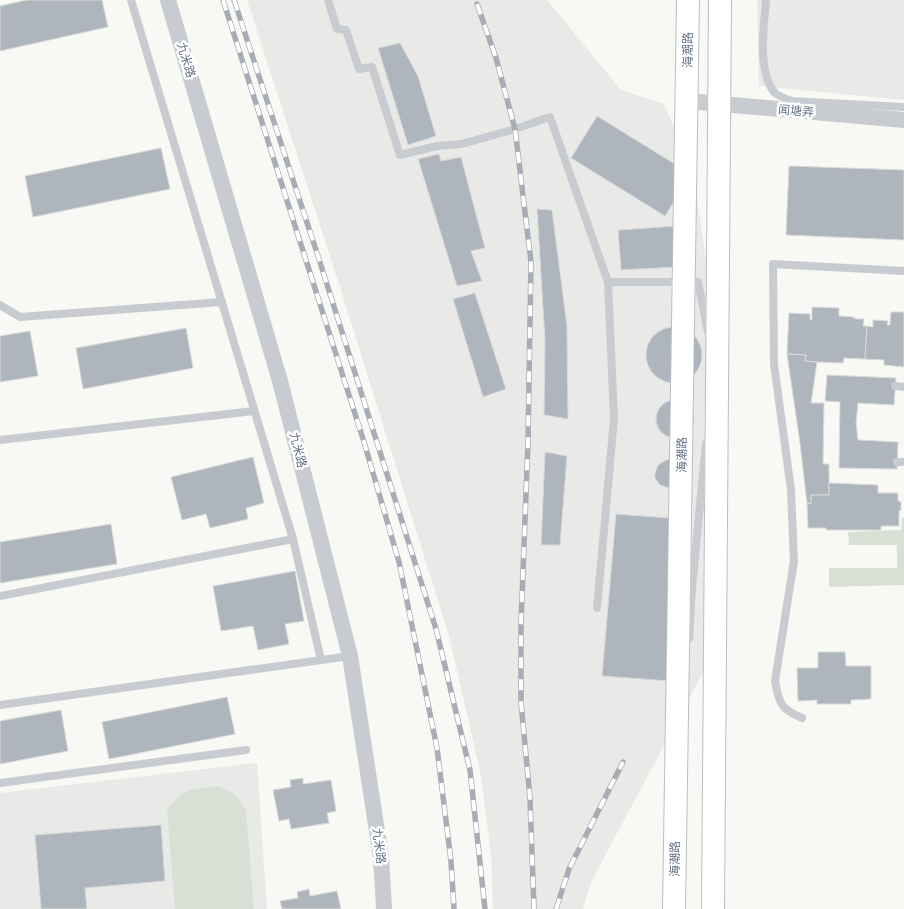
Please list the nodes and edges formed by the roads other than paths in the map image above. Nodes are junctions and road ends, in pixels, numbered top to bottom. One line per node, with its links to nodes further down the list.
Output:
1 (131, 0): 13 (lane)
2 (168, 0): 25 (street, 九米路)
3 (328, 0): 12 (lane)
4 (688, 0): 7 (street, 海潮路)
5 (720, 0): 8 (street)
6 (766, 0): 9 (lane)
7 (687, 101): 8 (street, 闻塘弄); 32 (street, 海潮路)
8 (719, 104): 10 (street, 闻塘弄); 33 (street)
9 (904, 107)
10 (904, 120)
11 (904, 271): 28 (lane)
12 (608, 282): 18 (lane); 23 (lane)
13 (222, 302): 14 (lane); 17 (lane)
14 (0, 305)
15 (895, 386): 16 (lane)
16 (904, 387)
17 (254, 411): 20 (lane); 21 (lane)
18 (708, 413)
19 (707, 432): 24 (lane)
20 (0, 440)
21 (293, 538): 22 (lane); 26 (lane)
22 (0, 596)
23 (598, 608)
24 (688, 650)
25 (350, 656): 26 (lane); 31 (street, 九米路)
26 (320, 660): 27 (lane)
27 (0, 705)
28 (802, 718)
29 (246, 750): 30 (lane)
30 (0, 782)
31 (384, 909)
32 (674, 909)
33 (713, 909)

